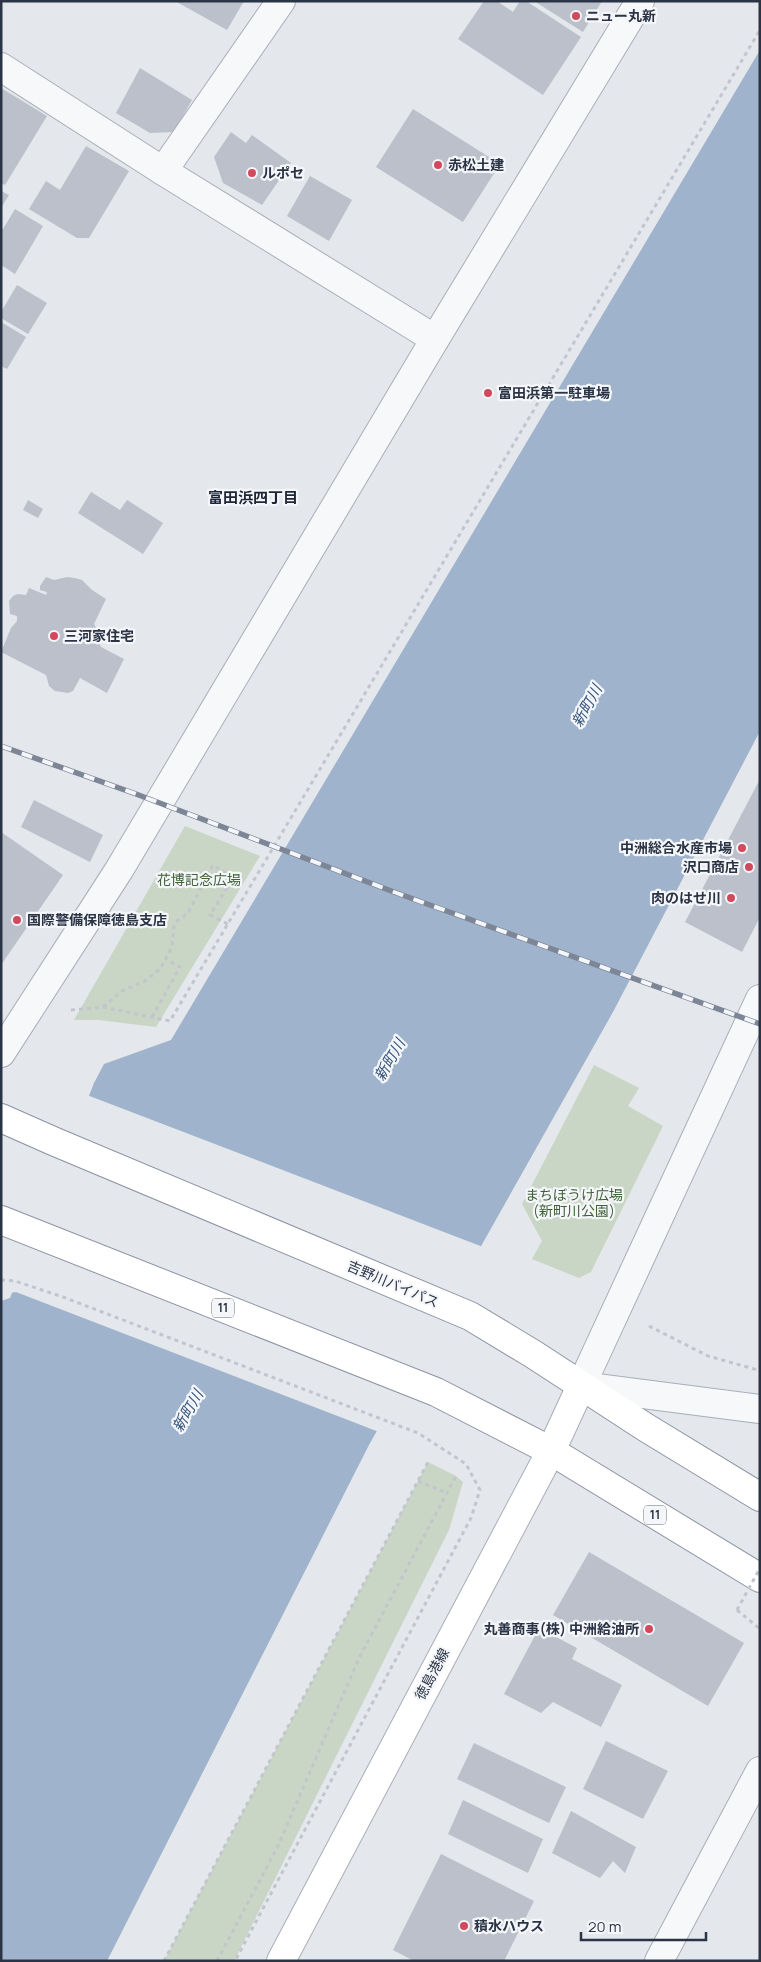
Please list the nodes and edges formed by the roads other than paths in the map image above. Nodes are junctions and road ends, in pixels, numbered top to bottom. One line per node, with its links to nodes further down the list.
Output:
1 (281, 1): 4 (street)
2 (640, 1): 5 (street)
3 (1, 67): 4 (street)
4 (163, 171): 5 (street)
5 (435, 339): 7 (street)
6 (760, 999): 10 (street)
7 (1, 1053)
8 (1, 1118): 10 (main road, 吉野川バイパス)
9 (5, 1222): 12 (main road, 11)
10 (581, 1386): 11 (street); 12 (main road, 徳島港線); 13 (main road, 吉野川バイパス)
11 (760, 1409)
12 (551, 1451): 14 (main road, 11); 16 (main road, 徳島港線)
13 (760, 1497)
14 (760, 1578)
15 (760, 1771): 17 (street)
16 (281, 1961)
17 (659, 1961)

